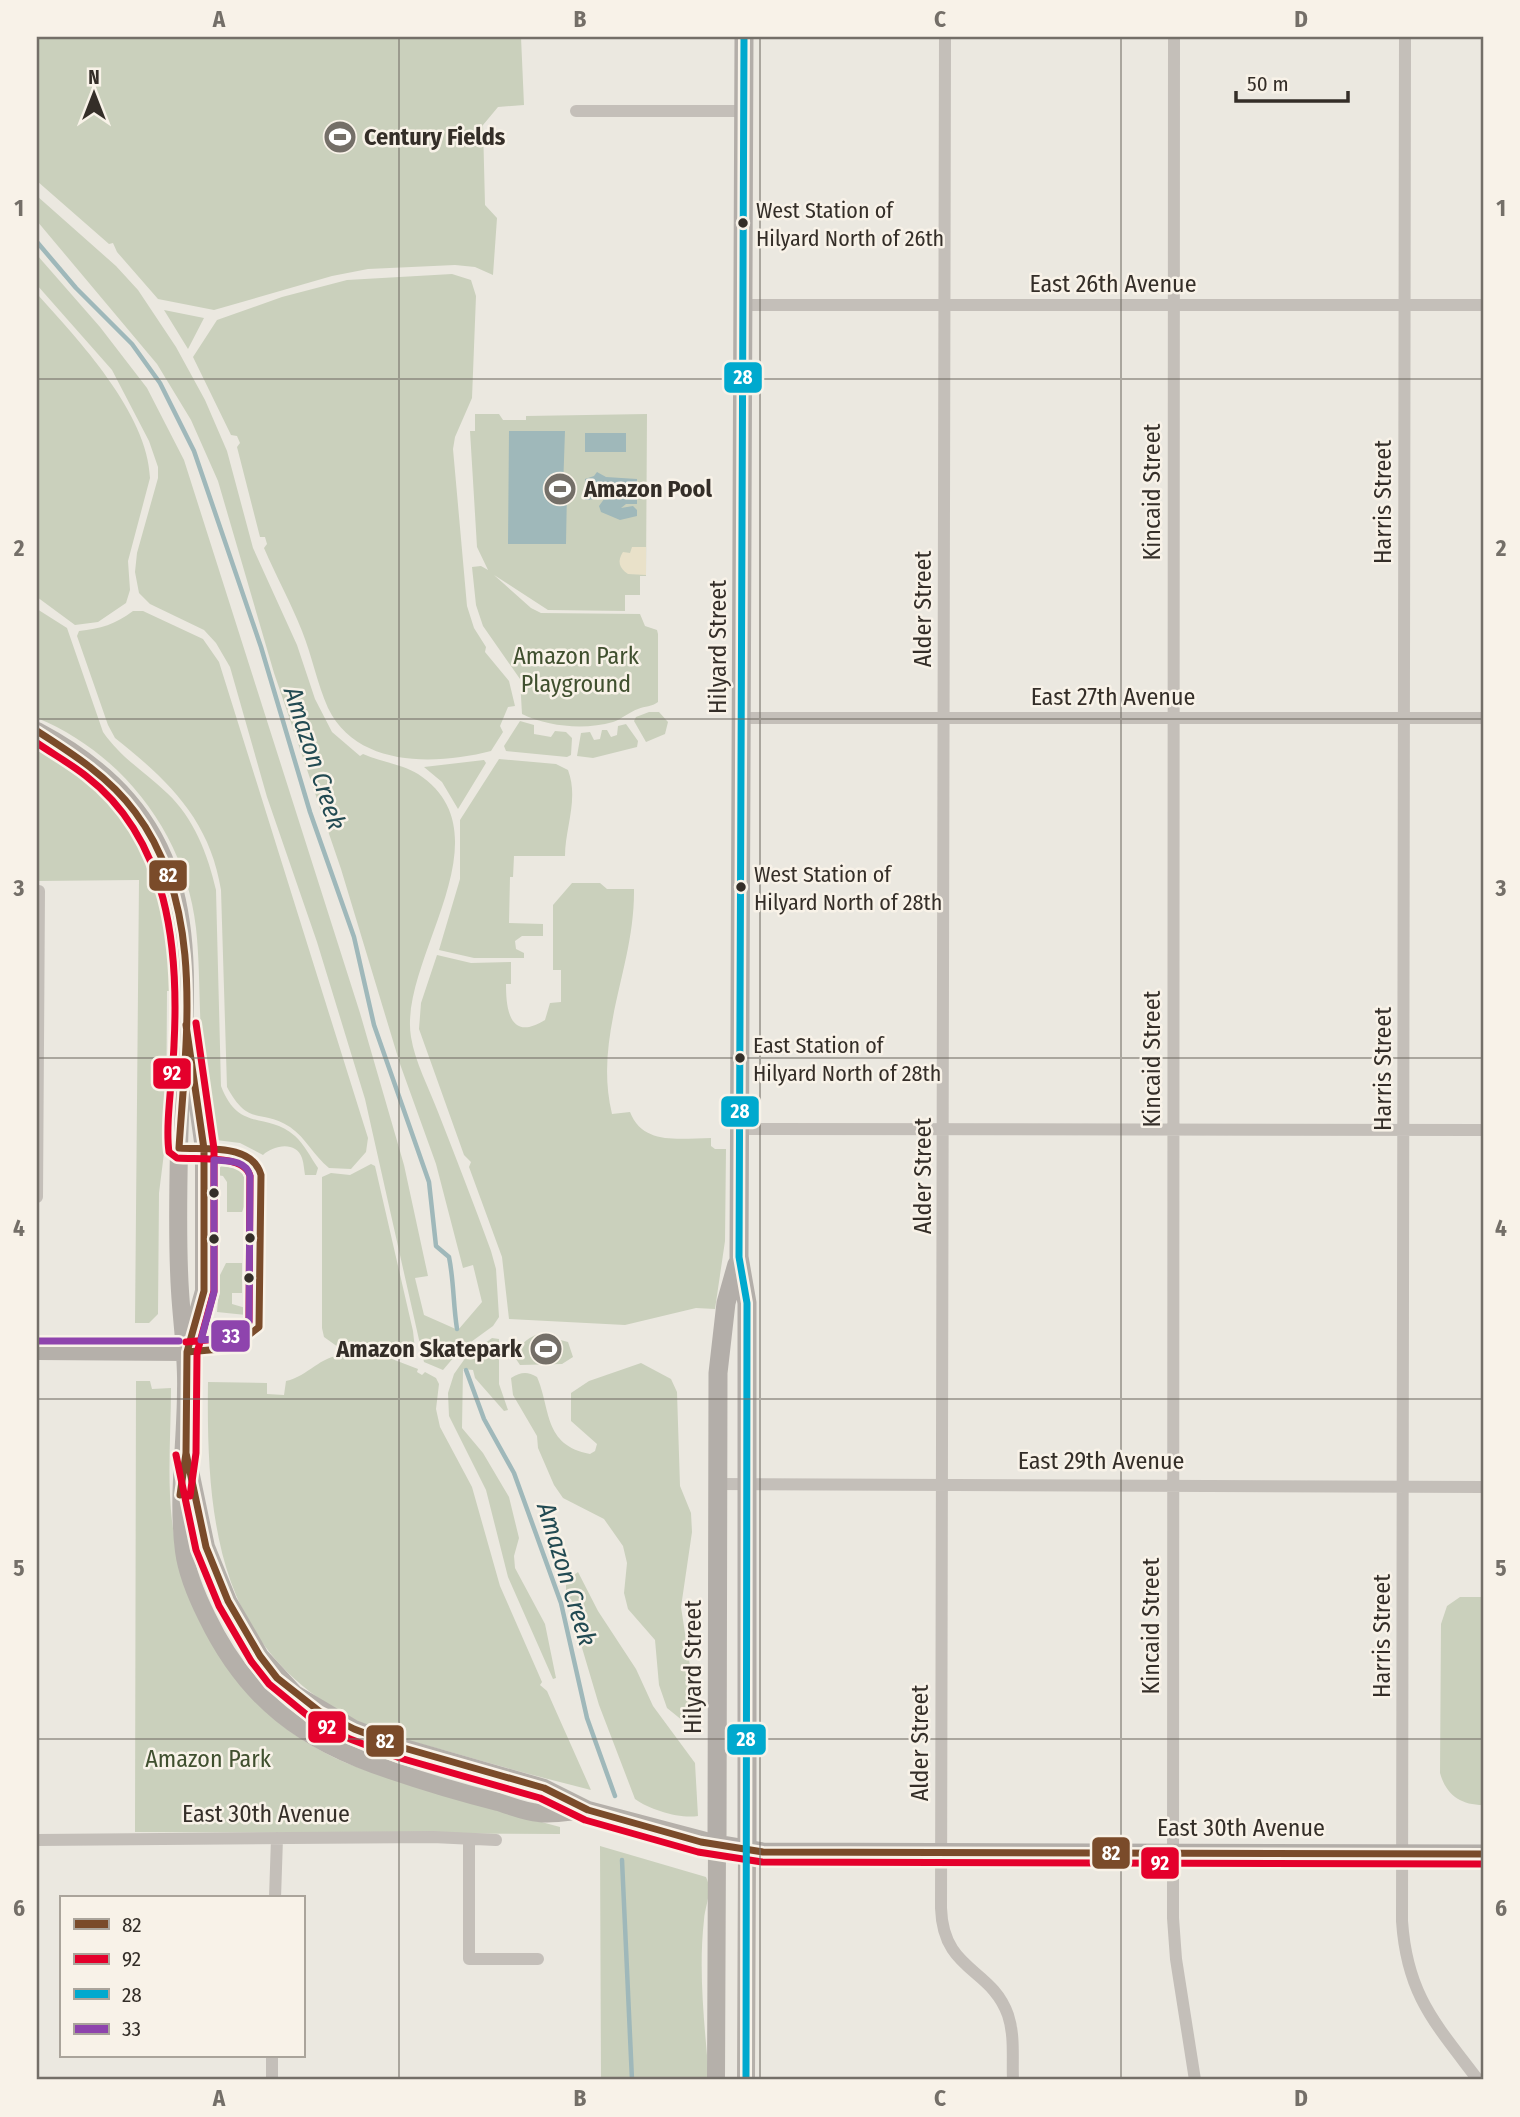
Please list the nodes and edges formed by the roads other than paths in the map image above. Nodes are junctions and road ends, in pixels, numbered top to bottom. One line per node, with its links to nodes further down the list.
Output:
1 (744, 37): 6 (main road, Hilyard Street)
2 (945, 37): 8 (street, Alder Street)
3 (1174, 37): 9 (street, Kincaid Street)
4 (1405, 37): 11 (street, Harris Street)
5 (576, 111): 6 (street)
6 (743, 111): 7 (main road, Hilyard Street)
7 (743, 304): 8 (street, East 26th Avenue); 12 (main road, Hilyard Street)
8 (944, 305): 9 (street, East 26th Avenue); 13 (street, Alder Street)
9 (1173, 305): 11 (street, East 26th Avenue); 14 (street, Kincaid Street)
10 (1483, 305): 11 (street, East 26th Avenue)
11 (1404, 306): 15 (street, Harris Street)
12 (743, 718): 13 (street, East 27th Avenue); 20 (main road, Hilyard Street)
13 (944, 718): 14 (street, East 27th Avenue); 21 (street, Alder Street)
14 (1173, 718): 15 (street, East 27th Avenue); 22 (street, Kincaid Street)
15 (1404, 718): 16 (street, East 27th Avenue); 23 (street, Harris Street)
16 (1483, 718)
17 (37, 731): 19 (main road)
18 (38, 891): 25 (street)
19 (186, 1025): 28 (main road); 28 (main road)
20 (742, 1129): 21 (street); 26 (main road, Hilyard Street)
21 (945, 1129): 22 (street); 32 (street, Alder Street)
22 (1173, 1130): 23 (street); 33 (street, Kincaid Street)
23 (1404, 1130): 24 (street); 34 (street, Harris Street)
24 (1483, 1130)
25 (37, 1197)
26 (740, 1256): 30 (main road, Hilyard Street); 31 (main road, Hilyard Street)
27 (37, 1351): 28 (main road)
28 (187, 1352): 29 (main road)
29 (186, 1453): 36 (main road); 36 (main road)
30 (718, 1484): 31 (street, East 29th Avenue); 41 (main road, Hilyard Street)
31 (747, 1484): 32 (street, East 29th Avenue); 42 (main road, Hilyard Street)
32 (943, 1485): 33 (street, East 29th Avenue); 44 (street, Alder Street)
33 (1172, 1486): 34 (street, East 29th Avenue); 43 (street, Kincaid Street)
34 (1403, 1487): 35 (street, East 29th Avenue); 45 (street, Harris Street)
35 (1483, 1487)
36 (588, 1810): 41 (main road)
37 (276, 1838): 38 (street, East 30th Avenue); 39 (street, East 30th Avenue); 47 (street)
38 (469, 1839): 40 (street, East 30th Avenue); 48 (street)
39 (37, 1840)
40 (496, 1840)
41 (717, 1844): 42 (main road, East 30th Avenue); 51 (main road, Hilyard Street)
42 (747, 1849): 44 (main road, East 30th Avenue); 52 (main road, Hilyard Street)
43 (1173, 1852): 44 (main road, East 30th Avenue); 45 (main road, East 30th Avenue); 54 (street, Kincaid Street)
44 (941, 1853): 53 (street, Alder Street)
45 (1403, 1854): 46 (main road, East 30th Avenue); 55 (street, Harris Street)
46 (1483, 1854)
47 (275, 1896)
48 (538, 1959)
49 (272, 2058): 50 (street)
50 (272, 2080)
51 (716, 2080)
52 (746, 2080)
53 (1013, 2080)
54 (1195, 2080)
55 (1478, 2080)

